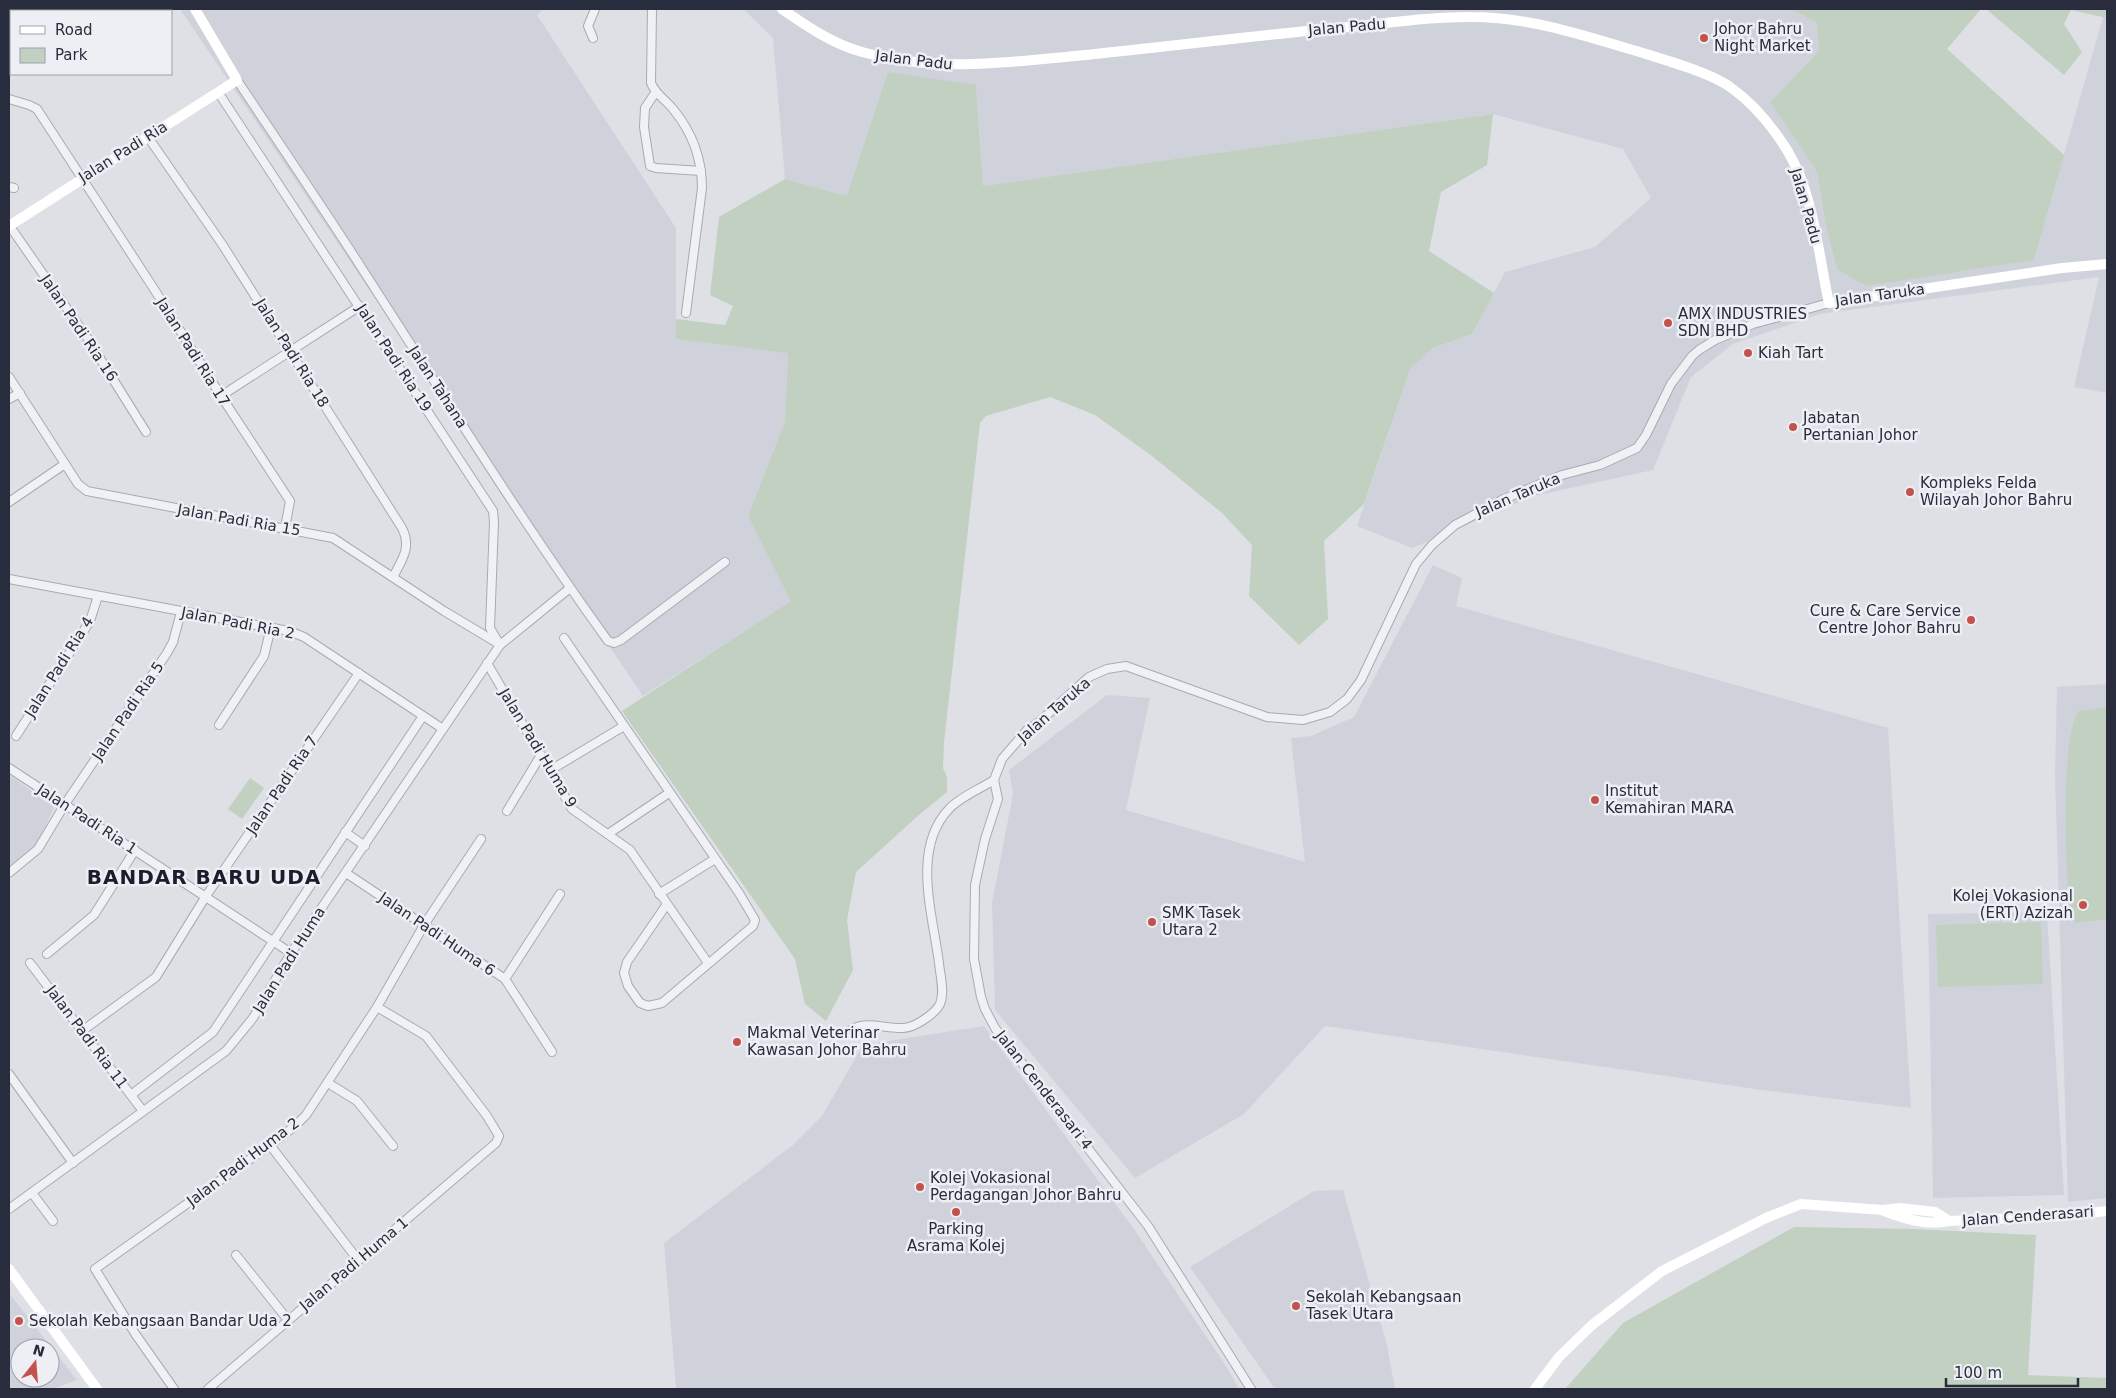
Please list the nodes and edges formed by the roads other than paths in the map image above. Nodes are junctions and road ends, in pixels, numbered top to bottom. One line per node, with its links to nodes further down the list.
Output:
1 (195, 9): 7 (street, Jalan Tahana)
2 (595, 9): 6 (street)
3 (652, 9): 9 (street)
4 (782, 9): 5 (street, Jalan Padu)
5 (1472, 13): 16 (street, Jalan Padu)
6 (592, 38)
7 (237, 80): 8 (street, Jalan Padi Ria); 32 (street, Jalan Tahana)
8 (218, 92): 11 (street, Jalan Padi Ria); 17 (street, Jalan Padi Ria 19)
9 (655, 93): 12 (street); 12 (street)
10 (9, 99): 13 (street, Jalan Padi Ria 17)
11 (148, 137): 13 (street, Jalan Padi Ria); 19 (street, Jalan Padi Ria 18)
12 (701, 171): 18 (street)
13 (81, 179): 14 (street, Jalan Padi Ria); 23 (street, Jalan Padi Ria 17)
14 (9, 225): 25 (street, Jalan Padi Ria 16)
15 (2107, 264): 16 (street, Jalan Taruka)
16 (1829, 303): 48 (street, Jalan Taruka)
17 (360, 306): 19 (street); 37 (street, Jalan Padi Ria 19)
18 (686, 313)
19 (290, 351): 23 (street); 30 (street, Jalan Padi Ria 18)
20 (9, 377): 22 (street, Jalan Padi Ria 15)
21 (9, 391): 22 (street)
22 (20, 393): 24 (street); 26 (street, Jalan Padi Ria 15)
23 (220, 396): 28 (street, Jalan Padi Ria 17)
24 (9, 399)
25 (146, 432)
26 (65, 464): 27 (street); 28 (street, Jalan Padi Ria 15)
27 (9, 502)
28 (286, 528): 30 (street, Jalan Padi Ria 15)
29 (725, 562): 32 (street, Jalan Tahana)
30 (392, 577): 37 (street, Jalan Padi Ria 15)
31 (9, 579): 33 (street, Jalan Padi Ria 2)
32 (570, 588): 37 (street, Jalan Padi Huma)
33 (98, 596): 34 (street, Jalan Padi Ria 2); 44 (street, Jalan Padi Ria 4)
34 (181, 612): 35 (street, Jalan Padi Ria 2); 50 (street, Jalan Padi Ria 5)
35 (272, 627): 39 (street, Jalan Padi Ria 2); 41 (street)
36 (564, 638): 42 (street)
37 (500, 645): 38 (street, Jalan Padi Huma)
38 (487, 664): 43 (street, Jalan Padi Huma); 45 (street, Jalan Padi Huma 9)
39 (358, 673): 40 (street, Jalan Padi Ria 2); 62 (street, Jalan Padi Ria 7)
40 (423, 716): 43 (street, Jalan Padi Ria 2); 52 (street, Jalan Padi Huma)
41 (219, 725)
42 (624, 726): 47 (street); 49 (street)
43 (443, 729): 55 (street, Jalan Padi Huma)
44 (16, 736)
45 (541, 755): 47 (street, Jalan Padi Huma 9); 51 (street)
46 (9, 768): 50 (street, Jalan Padi Ria 1)
47 (550, 771): 53 (street, Jalan Padi Huma 9)
48 (994, 780): 73 (street); 95 (street, Jalan Cenderasari 4)
49 (669, 793): 53 (street); 57 (street)
50 (65, 804): 56 (street, Jalan Padi Ria 1); 58 (street, Jalan Padi Ria 5)
51 (507, 810)
52 (345, 832): 55 (street); 65 (street, Jalan Padi Huma)
53 (608, 834): 61 (street, Jalan Padi Huma 9)
54 (481, 839): 64 (street, Jalan Padi Huma 2)
55 (365, 846): 59 (street, Jalan Padi Huma)
56 (135, 850): 62 (street, Jalan Padi Ria 1); 67 (street)
57 (715, 859): 61 (street); 69 (street)
58 (9, 872)
59 (346, 873): 64 (street, Jalan Padi Huma 6); 66 (street, Jalan Padi Huma)
60 (560, 894): 70 (street)
61 (660, 894): 63 (street, Jalan Padi Huma 9)
62 (206, 896): 65 (street, Jalan Padi Ria 1); 72 (street, Jalan Padi Ria 7)
63 (667, 904): 69 (street, Jalan Padi Huma 9); 69 (street)
64 (424, 925): 70 (street, Jalan Padi Huma 6); 71 (street, Jalan Padi Huma 2)
65 (273, 941): 66 (street, Jalan Padi Ria 1); 77 (street, Jalan Padi Huma)
66 (291, 953): 78 (street, Jalan Padi Huma)
67 (47, 954)
68 (30, 963): 72 (street, Jalan Padi Ria 11)
69 (708, 963)
70 (505, 979): 74 (street, Jalan Padi Huma 6)
71 (377, 1007): 76 (street, Jalan Padi Huma 2); 89 (street, Jalan Padi Huma 1)
72 (82, 1031): 77 (street, Jalan Padi Ria 11)
73 (845, 1034)
74 (552, 1052)
75 (9, 1074): 81 (street)
76 (328, 1083): 79 (street, Jalan Padi Huma 2); 80 (street)
77 (131, 1095): 78 (street, Jalan Padi Ria 11)
78 (143, 1111): 81 (street, Jalan Padi Huma)
79 (270, 1145): 89 (street); 93 (street, Jalan Padi Huma 2)
80 (393, 1146)
81 (73, 1163): 82 (street, Jalan Padi Huma)
82 (32, 1193): 83 (street, Jalan Padi Huma); 87 (street)
83 (9, 1209)
84 (1883, 1210): 86 (street, Jalan Cenderasari); 86 (street, Jalan Cenderasari); 96 (street)
85 (2107, 1211): 86 (street, Jalan Cenderasari)
86 (1950, 1221)
87 (53, 1222)
88 (236, 1255): 91 (street)
89 (358, 1260): 91 (street, Jalan Padi Huma 1)
90 (9, 1269): 92 (street)
91 (288, 1320): 94 (street, Jalan Padi Huma 1)
92 (97, 1389)
93 (174, 1389)
94 (208, 1389)
95 (1251, 1389)
96 (1535, 1389)

